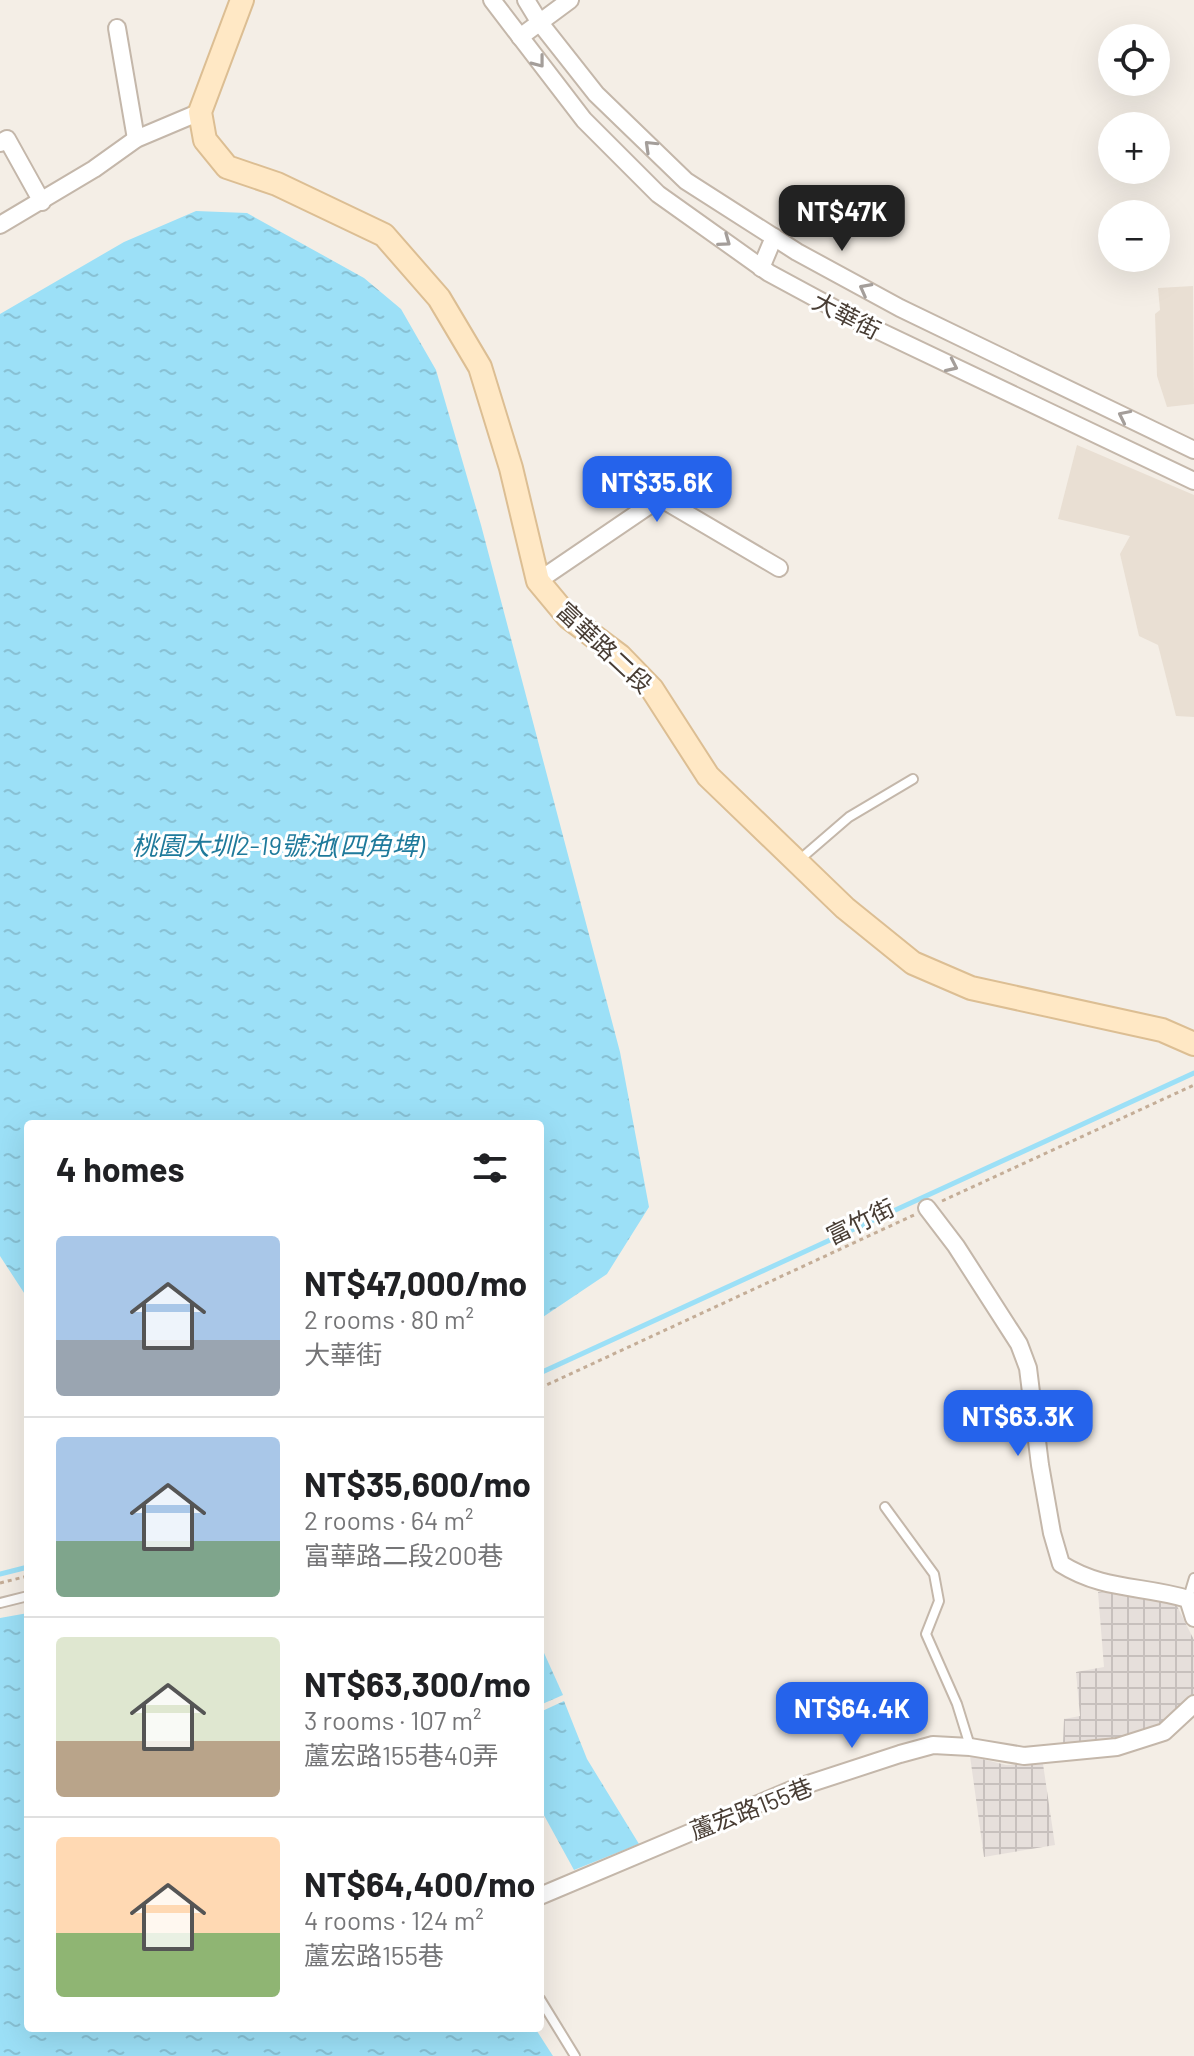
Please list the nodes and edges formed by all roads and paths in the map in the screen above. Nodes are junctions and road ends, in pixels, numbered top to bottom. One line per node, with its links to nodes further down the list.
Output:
1 (242, 0): 8 (street)
2 (526, 0): 5 (street, 大華街)
3 (570, 0): 5 (street)
4 (499, 2): 7 (street, 大華街)
5 (540, 23): 7 (street); 13 (street, 大華街, one-way to 5)
6 (117, 28): 9 (street)
7 (520, 37): 14 (street, 大華街, one-way to 14)
8 (200, 112): 9 (street); 20 (street, 富華路二段)
9 (136, 139): 11 (street)
10 (0, 143): 11 (street)
11 (42, 202): 12 (street)
12 (0, 225)
13 (774, 237): 14 (street); 15 (street, 大華街, one-way to 13)
14 (761, 268): 16 (street, 大華街, one-way to 16)
15 (1004, 358): 16 (street); 17 (street, 大華街, one-way to 15)
16 (990, 384): 18 (street, 大華街)
17 (1194, 450)
18 (1194, 481)
19 (779, 568): 20 (street)
20 (538, 581): 22 (street, 富華路二段)
21 (913, 779): 22 (lane)
22 (797, 861): 23 (street, 富華路二段)
23 (1194, 1044)
24 (1194, 1085): 25 (path, 富竹街)
25 (927, 1208): 26 (path, 富竹街); 32 (street)
26 (544, 1386)
27 (885, 1507): 36 (lane)
28 (24, 1577): 30 (path)
29 (1194, 1578): 32 (lane)
30 (0, 1583)
31 (24, 1597): 33 (lane)
32 (1188, 1599): 34 (street)
33 (0, 1603)
34 (1194, 1618)
35 (1194, 1704): 36 (street, 蘆宏路155巷)
36 (970, 1747): 37 (street, 蘆宏路155巷)
37 (544, 1894)
38 (544, 2006): 39 (lane)
39 (575, 2056)

